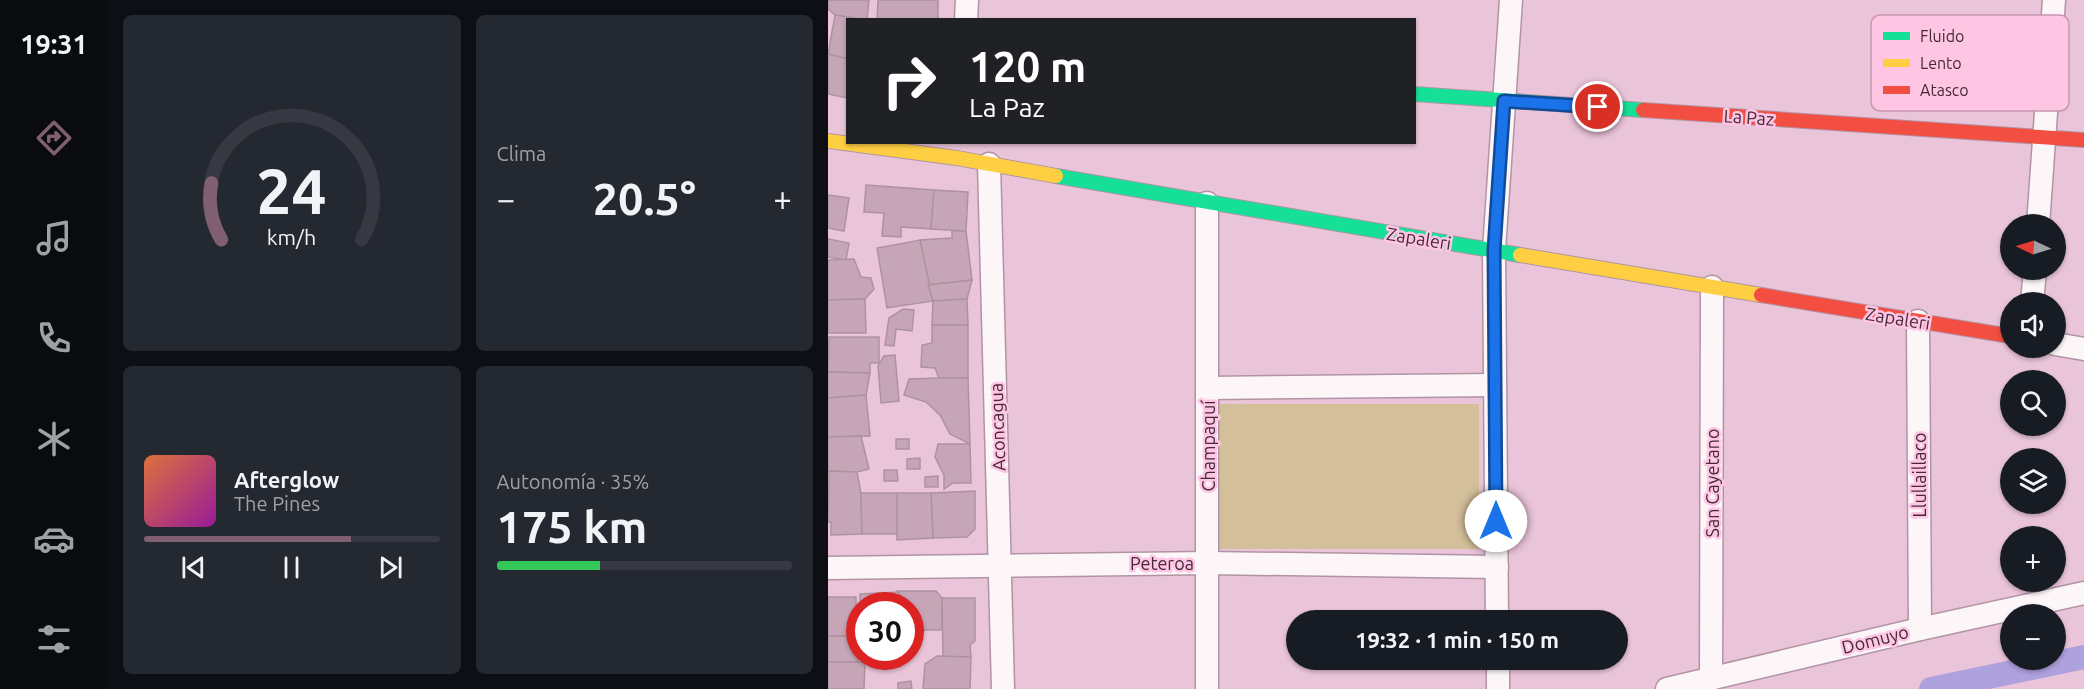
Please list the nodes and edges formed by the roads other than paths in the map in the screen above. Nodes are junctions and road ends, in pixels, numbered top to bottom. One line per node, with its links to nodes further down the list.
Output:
1 (968, 0): 5 (street)
2 (1511, 0): 7 (street)
3 (2054, 0): 4 (street)
4 (2053, 15)
5 (966, 18)
6 (1416, 94): 7 (street, La Paz)
7 (1504, 101): 9 (street, La Paz); 18 (street)
8 (2046, 111): 9 (street)
9 (2044, 137): 10 (street, La Paz); 17 (street)
10 (2084, 140)
11 (828, 141): 12 (street, Zapaleri)
12 (846, 142)
13 (871, 144): 14 (street, Zapaleri)
14 (957, 150): 15 (street, Zapaleri)
15 (989, 164): 16 (street, Zapaleri); 27 (street, Aconcagua)
16 (1207, 203): 18 (street, Zapaleri); 25 (street, Champaquí)
17 (2039, 214)
18 (1494, 250): 19 (street, Zapaleri); 24 (street)
19 (1712, 287): 20 (street, Zapaleri); 34 (street, San Cayetano)
20 (1918, 321): 21 (street, Zapaleri); 32 (street, Llullaillaco)
21 (2000, 334)
22 (2066, 346): 23 (street)
23 (2084, 349)
24 (1495, 385): 25 (street); 28 (street)
25 (1208, 388): 26 (street, Champaquí)
26 (1208, 563): 27 (street, Peteroa); 28 (street, Peteroa); 36 (street, Champaquí)
27 (1001, 565): 29 (street, Peteroa); 35 (street, Aconcagua)
28 (1497, 567): 31 (street)
29 (828, 568)
30 (2084, 593): 32 (street, Domuyo)
31 (1497, 610)
32 (1920, 629): 34 (street, Domuyo)
33 (1498, 670): 37 (street)
34 (1711, 679): 38 (street, Domuyo)
35 (1003, 689)
36 (1207, 689)
37 (1498, 689)
38 (1667, 689)

